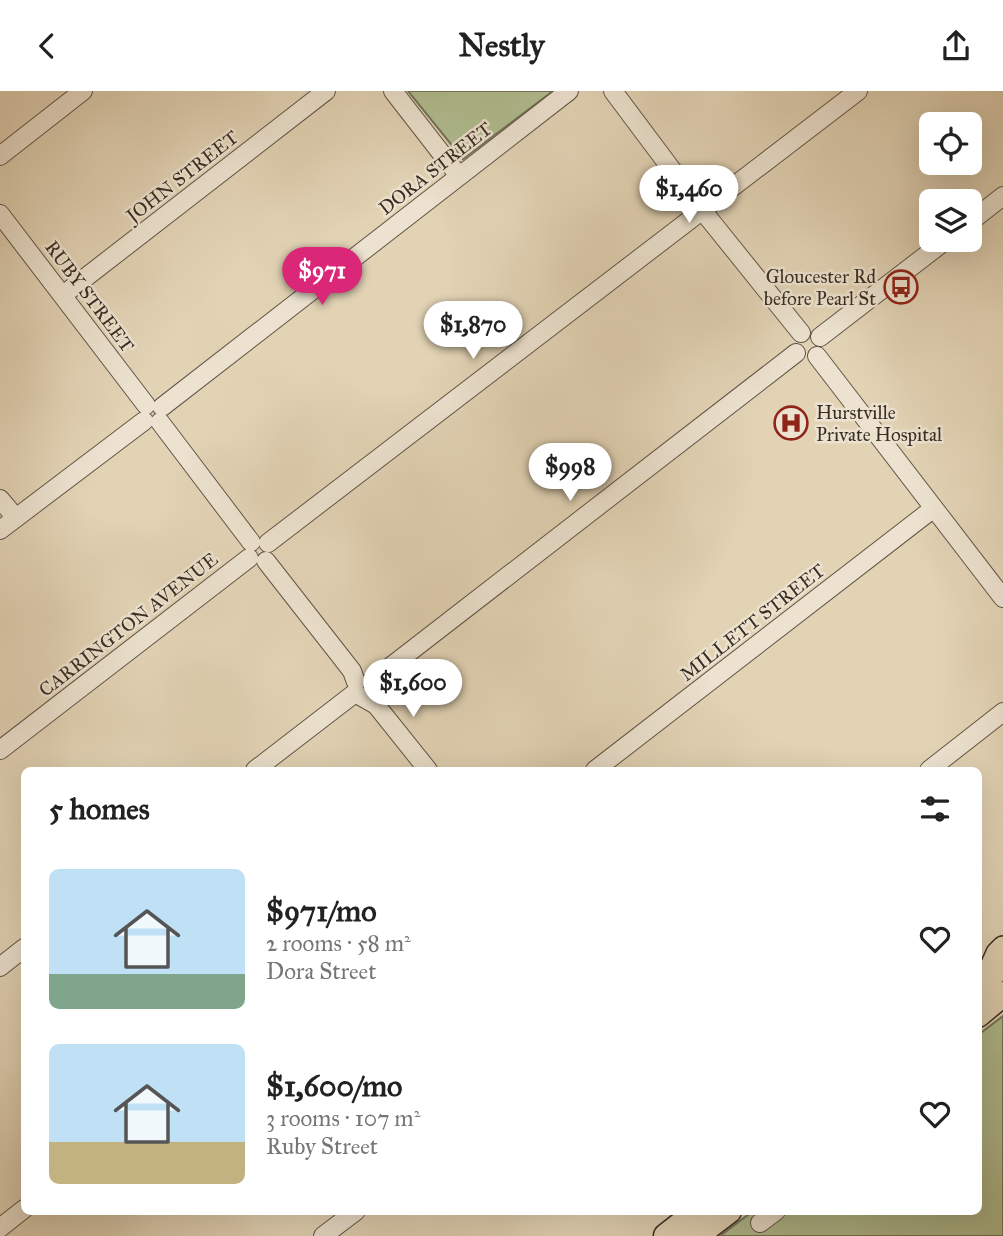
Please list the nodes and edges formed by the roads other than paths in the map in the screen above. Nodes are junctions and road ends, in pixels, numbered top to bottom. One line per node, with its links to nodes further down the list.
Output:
1 (83, 91): 7 (street)
2 (326, 91): 14 (street, JOHN STREET)
3 (393, 91): 8 (street)
4 (569, 91): 8 (street, DORA STREET)
5 (613, 91): 10 (street)
6 (858, 91): 10 (street, CARRINGTON AVENUE)
7 (0, 156)
8 (459, 176): 19 (street, DORA STREET)
9 (1003, 196): 11 (street)
10 (702, 210): 15 (street); 24 (street, CARRINGTON AVENUE)
11 (982, 213)
12 (0, 214): 14 (street, RUBY STREET)
13 (930, 252): 16 (street)
14 (63, 295): 19 (street, RUBY STREET)
15 (801, 333): 16 (street); 17 (street)
16 (820, 337): 18 (street)
17 (796, 353): 18 (street); 26 (street)
18 (817, 356): 21 (street)
19 (153, 414): 22 (street, DORA STREET); 24 (street, RUBY STREET)
20 (0, 499): 22 (street)
21 (934, 508): 25 (street); 31 (street, MILLETT STREET)
22 (16, 518): 23 (street, DORA STREET)
23 (0, 530)
24 (259, 551): 26 (street, RUBY STREET); 28 (street, CARRINGTON AVENUE)
25 (1003, 598)
26 (363, 688): 29 (street); 30 (street, RUBY STREET)
27 (1003, 712): 32 (street)
28 (0, 750)
29 (259, 767)
30 (426, 767)
31 (599, 767)
32 (933, 767)
33 (1003, 947): 36 (main road)
34 (21, 950): 35 (street)
35 (0, 967)
36 (992, 991)
37 (21, 1211): 43 (street)
38 (351, 1215): 44 (street)
39 (693, 1215): 45 (highway)
40 (724, 1215): 46 (highway)
41 (771, 1215): 42 (street)
42 (760, 1223)
43 (0, 1228)
44 (323, 1236)
45 (666, 1236)
46 (696, 1236)

